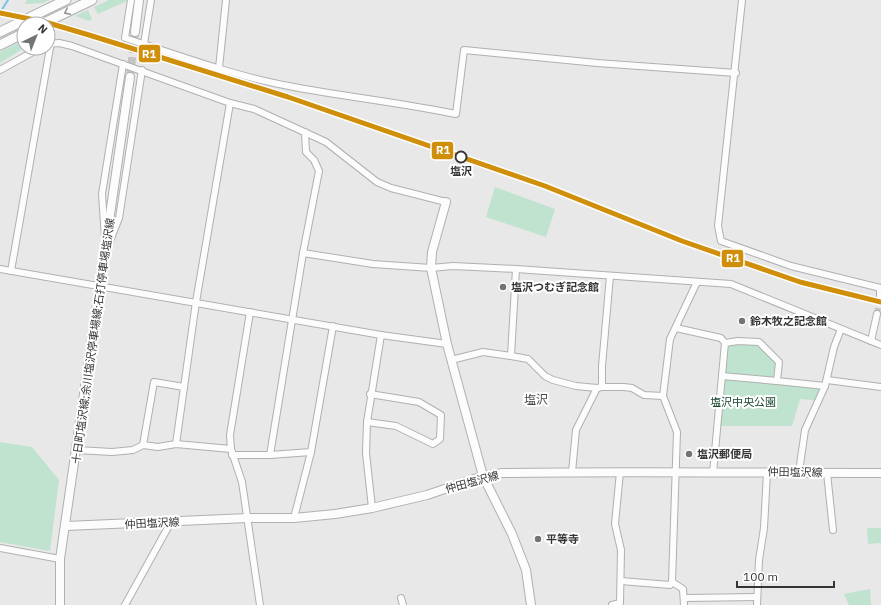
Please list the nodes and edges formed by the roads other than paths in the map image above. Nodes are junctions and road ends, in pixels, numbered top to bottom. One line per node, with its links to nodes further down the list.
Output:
1 (66, 0): 9 (highway)
2 (92, 0): 8 (highway, one-way to 8)
3 (138, 0): 7 (street); 10 (main road)
4 (151, 0): 13 (street)
5 (226, 0): 18 (street)
6 (742, 0): 21 (street)
7 (130, 1): 13 (street)
8 (56, 17)
9 (0, 32)
10 (134, 32)
11 (16, 37): 14 (highway)
12 (56, 44): 17 (street)
13 (144, 44): 18 (street)
14 (0, 45)
15 (25, 56): 19 (street)
16 (47, 56): 31 (street)
17 (123, 64): 20 (street); 26 (street)
18 (219, 68): 21 (street)
19 (0, 70)
20 (142, 70): 23 (street); 26 (street)
21 (736, 72): 35 (street)
22 (130, 77): 26 (main road, 十日町塩沢線;余川塩沢停車場線;石打停車場塩沢線)
23 (230, 103): 24 (street); 37 (street)
24 (305, 132): 25 (street); 27 (street)
25 (446, 202): 28 (main road)
26 (106, 250): 34 (main road, 十日町塩沢線;余川塩沢停車場線;石打停車場塩沢線)
27 (303, 253): 28 (street); 40 (street)
28 (431, 268): 30 (street); 47 (main road)
29 (0, 269): 31 (street)
30 (516, 269): 32 (street); 49 (street)
31 (11, 271): 34 (street)
32 (610, 276): 33 (street); 56 (street)
33 (697, 282): 42 (street); 43 (street)
34 (101, 286): 37 (street); 63 (main road, 十日町塩沢線;余川塩沢停車場線;石打停車場塩沢線)
35 (880, 288): 36 (street)
36 (880, 297)
37 (196, 302): 38 (street); 54 (street)
38 (250, 312): 40 (street); 62 (street)
39 (877, 314): 45 (street)
40 (292, 319): 41 (street); 66 (street)
41 (333, 326): 44 (street); 64 (street)
42 (676, 328): 46 (street); 58 (street)
43 (841, 329): 45 (street); 53 (street)
44 (381, 335): 47 (street); 57 (street)
45 (871, 341): 48 (street)
46 (725, 343): 51 (street); 52 (street)
47 (447, 344): 50 (main road)
48 (881, 345)
49 (511, 356): 50 (street); 56 (street)
50 (451, 360): 75 (main road)
51 (722, 376): 52 (street); 72 (street)
52 (777, 381): 53 (street)
53 (826, 383): 55 (street); 71 (street)
54 (184, 387): 60 (street); 61 (street)
55 (881, 387)
56 (599, 388): 58 (street); 68 (street)
57 (370, 394): 59 (street); 59 (street)
58 (663, 396): 67 (street)
59 (367, 422): 76 (street)
60 (176, 444): 61 (street); 62 (street)
61 (143, 445): 63 (street)
62 (230, 449): 65 (street)
63 (77, 450): 80 (main road, 十日町塩沢線;余川塩沢停車場線;石打停車場塩沢線)
64 (311, 452): 66 (street); 78 (street)
65 (232, 455): 66 (street); 77 (street)
66 (270, 455)
67 (675, 471): 69 (main road, 仲田塩沢線); 72 (main road, 仲田塩沢線); 85 (street)
68 (572, 472): 69 (main road, 仲田塩沢線); 75 (main road, 仲田塩沢線)
69 (620, 472): 84 (street)
70 (767, 472): 71 (main road, 仲田塩沢線); 72 (main road, 仲田塩沢線); 86 (street)
71 (799, 472): 73 (main road, 仲田塩沢線)
72 (713, 473)
73 (827, 473): 74 (main road, 仲田塩沢線); 81 (street)
74 (881, 473)
75 (483, 476): 76 (main road, 仲田塩沢線); 93 (main road)
76 (372, 508): 78 (main road, 仲田塩沢線)
77 (248, 518): 78 (main road, 仲田塩沢線); 79 (main road, 仲田塩沢線); 91 (street)
78 (294, 518)
79 (171, 522): 80 (main road, 仲田塩沢線); 90 (street)
80 (66, 526): 83 (main road, 十日町塩沢線;余川塩沢停車場線;石打停車場塩沢線)
81 (833, 530)
82 (0, 548): 83 (street)
83 (60, 559): 89 (main road, 十日町塩沢線;余川塩沢停車場線;石打停車場塩沢線)
84 (622, 581): 85 (street); 94 (street)
85 (672, 582): 88 (street)
86 (757, 597): 88 (street); 96 (street)
87 (401, 598): 92 (street)
88 (685, 598): 95 (street)
89 (60, 605)
90 (125, 605)
91 (260, 605)
92 (403, 605)
93 (531, 605)
94 (612, 605)
95 (684, 605)
96 (757, 605)

